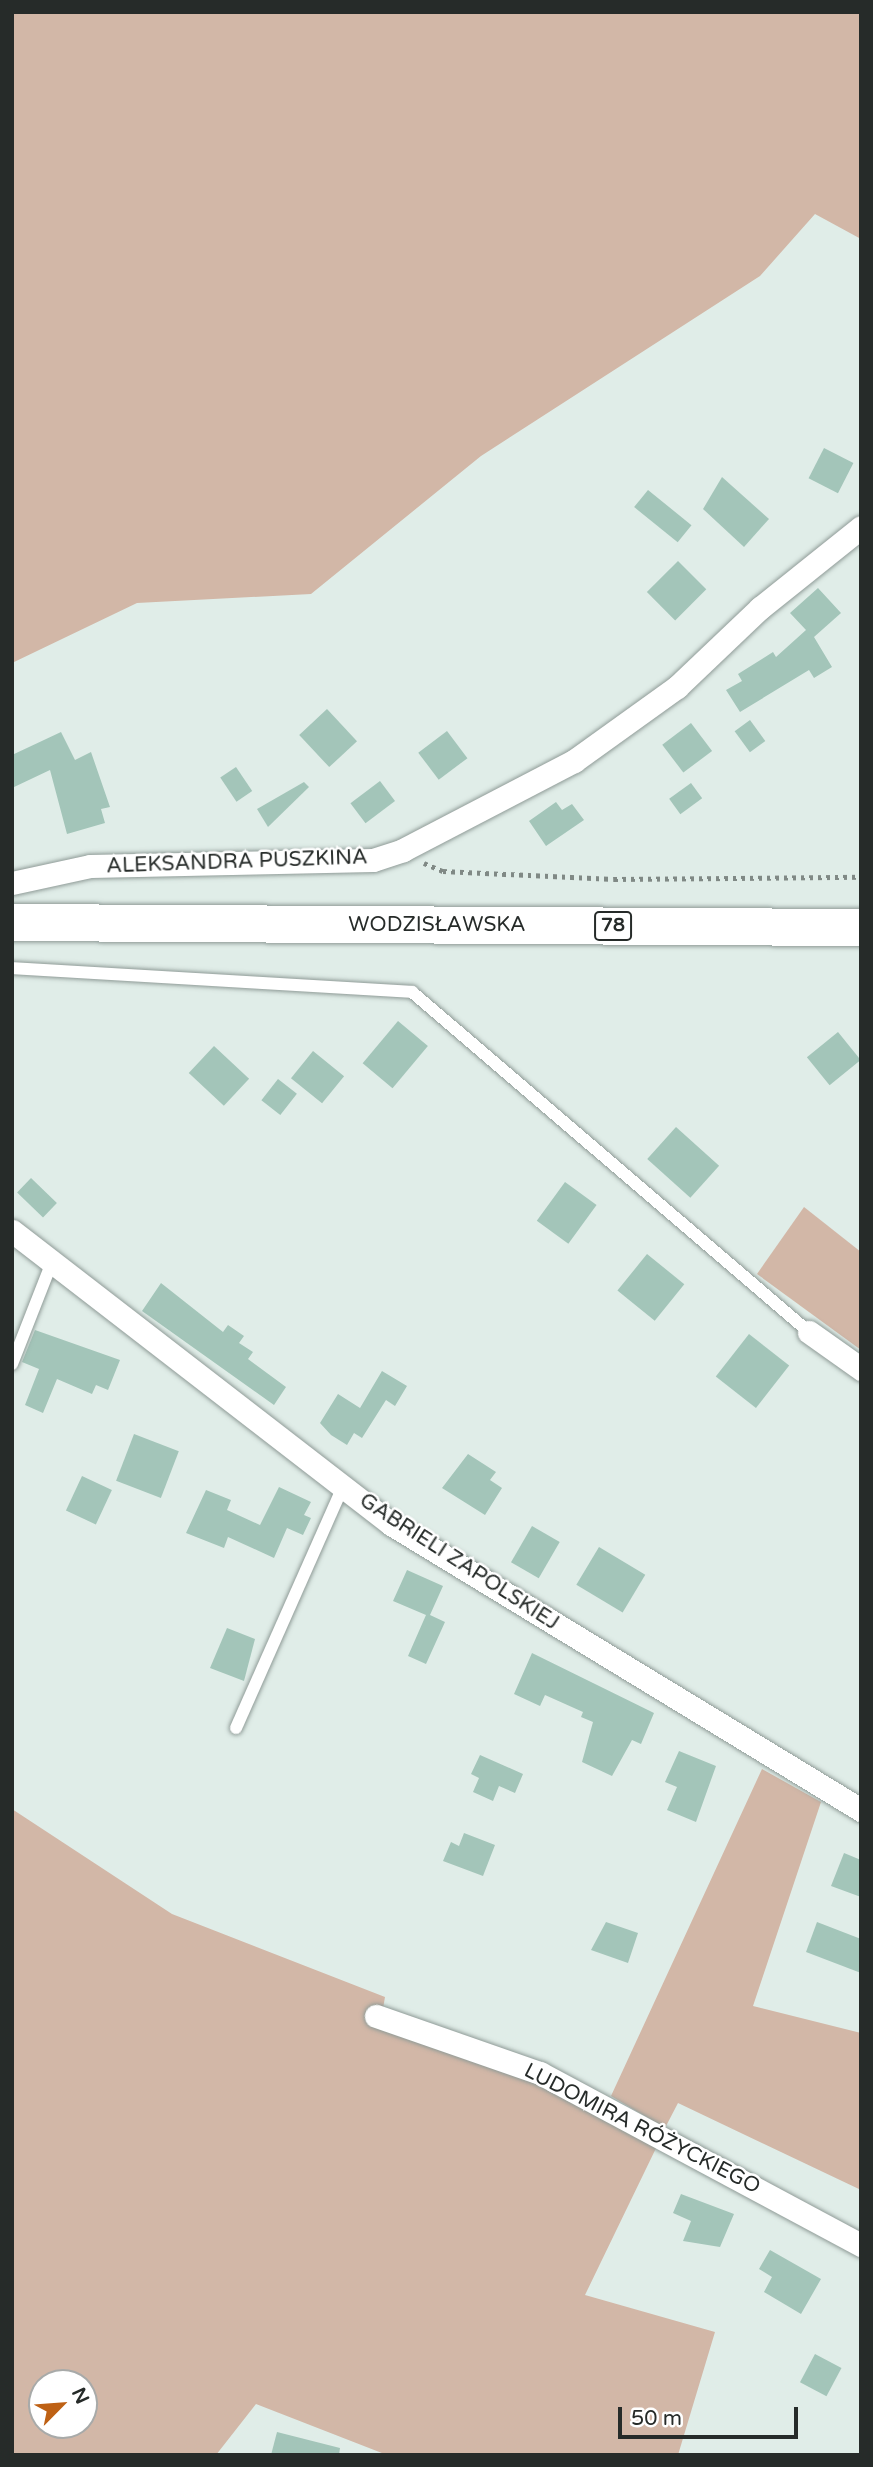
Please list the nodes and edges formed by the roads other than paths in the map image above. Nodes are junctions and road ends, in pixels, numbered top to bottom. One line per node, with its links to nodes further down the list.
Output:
1 (861, 527): 2 (street, ALEKSANDRA PUSZKINA)
2 (12, 883)
3 (12, 922): 4 (main road, WODZISŁAWSKA / 78)
4 (861, 927)
5 (12, 968): 8 (lane)
6 (12, 1231): 7 (street, GABRIELI ZAPOLSKIEJ)
7 (51, 1262): 9 (lane); 11 (street, GABRIELI ZAPOLSKIEJ)
8 (808, 1332): 10 (street)
9 (12, 1364)
10 (861, 1369)
11 (343, 1487): 12 (lane); 13 (street, GABRIELI ZAPOLSKIEJ)
12 (236, 1728)
13 (861, 1810)
14 (376, 2016): 15 (street, LUDOMIRA RÓŻYCKIEGO)
15 (861, 2245)

